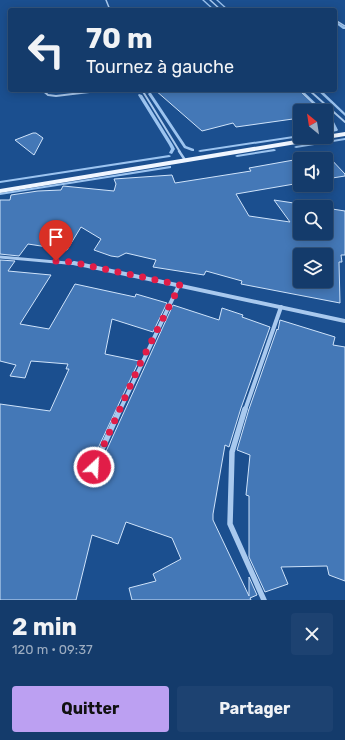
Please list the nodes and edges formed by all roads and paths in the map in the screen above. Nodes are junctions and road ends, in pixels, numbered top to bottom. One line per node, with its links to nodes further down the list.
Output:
1 (210, 0): 2 (lane)
2 (219, 8)
3 (44, 92): 4 (lane)
4 (89, 92)
5 (143, 92): 9 (lane)
6 (311, 92): 7 (lane)
7 (345, 122)
8 (345, 134): 9 (main road)
9 (185, 160): 10 (main road)
10 (0, 191)
11 (0, 257): 12 (street)
12 (180, 285): 13 (street); 15 (street)
13 (281, 307): 14 (street); 16 (street)
14 (345, 321)
15 (88, 480)
16 (264, 600)

